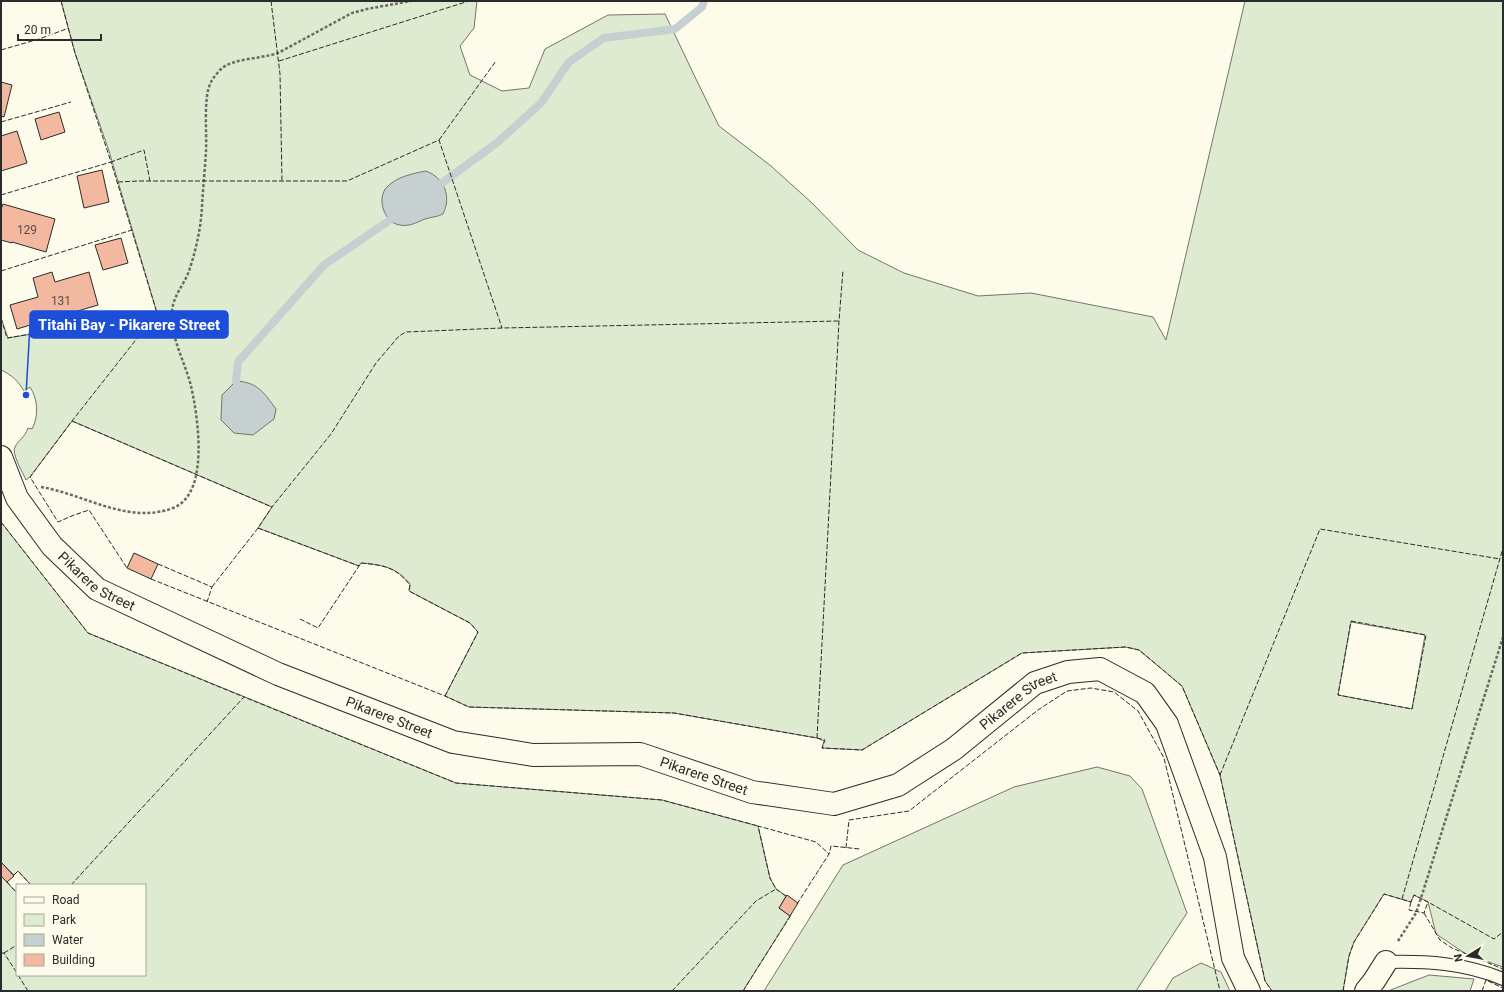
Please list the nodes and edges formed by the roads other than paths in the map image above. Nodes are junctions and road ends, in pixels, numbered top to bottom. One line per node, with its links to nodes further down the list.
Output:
1 (1, 457): 4 (street, Pikarere Street)
2 (1386, 962): 3 (lane); 5 (street)
3 (1503, 979)
4 (1249, 991)
5 (1366, 991)

